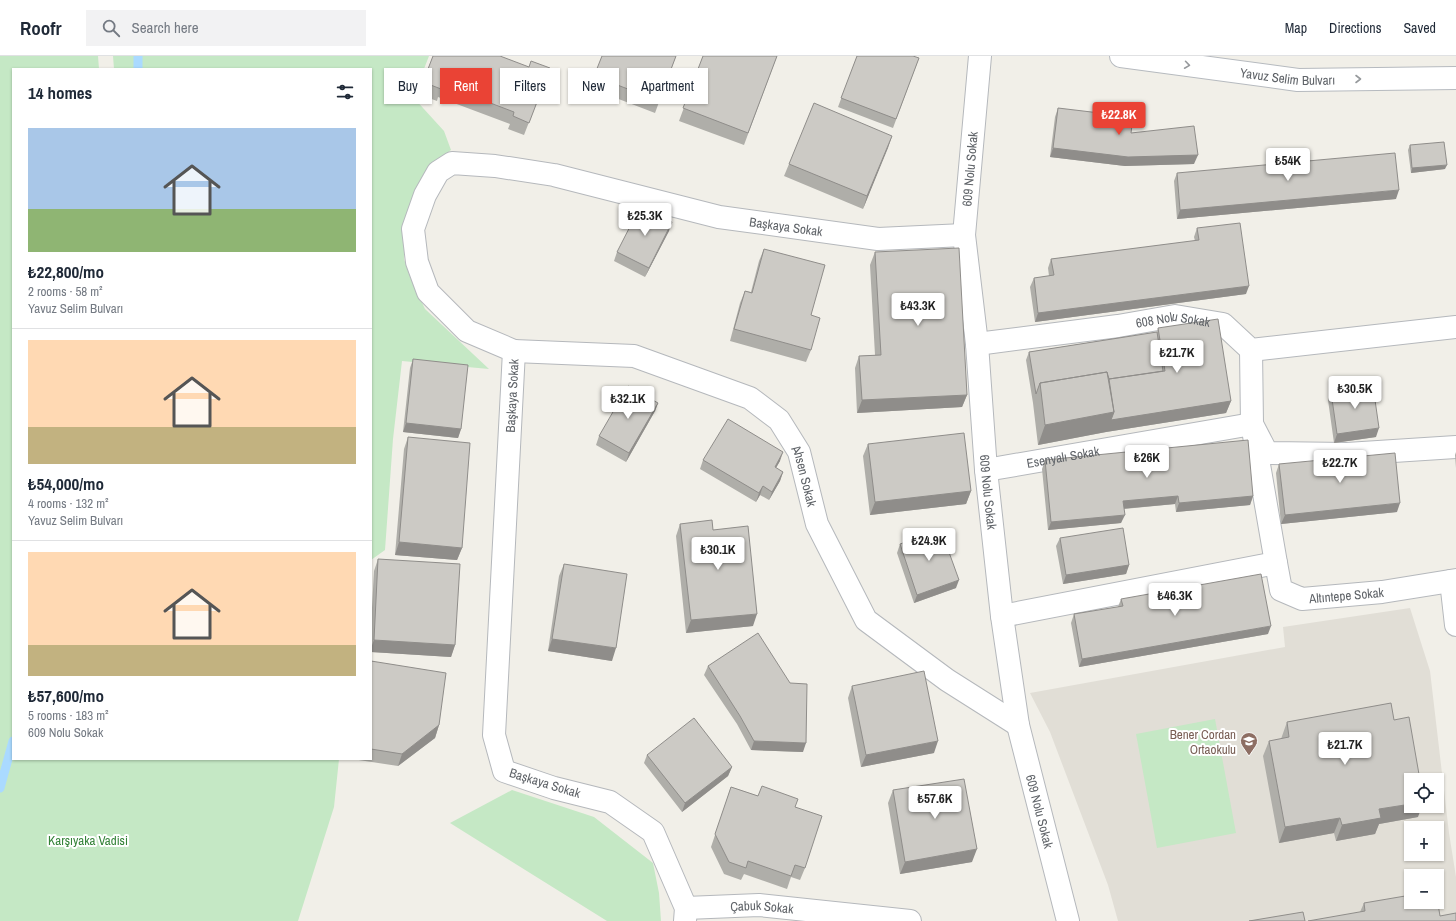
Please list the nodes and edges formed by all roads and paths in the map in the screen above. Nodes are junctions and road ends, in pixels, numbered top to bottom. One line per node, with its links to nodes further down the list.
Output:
1 (980, 56): 4 (street, 609 Nolu Sokak)
2 (1121, 56): 3 (street, Yavuz Selim Bulvarı, one-way to 3)
3 (1456, 78)
4 (964, 235): 6 (street, 609 Nolu Sokak); 8 (street, Başkaya Sokak)
5 (1456, 327): 7 (street)
6 (977, 344): 7 (street, 608 Nolu Sokak); 11 (street, 609 Nolu Sokak)
7 (1252, 350): 9 (street)
8 (514, 351): 16 (street, Ahsen Sokak); 17 (street, Başkaya Sokak)
9 (1252, 424): 10 (street); 11 (street, Esenyalı Sokak); 12 (street)
10 (1456, 447)
11 (986, 470): 14 (street, 609 Nolu Sokak)
12 (1276, 563): 13 (street, Altıntepe Sokak); 14 (street)
13 (1453, 580): 15 (street)
14 (1002, 616): 16 (street, 609 Nolu Sokak)
15 (1456, 625)
16 (1018, 725): 20 (street, 609 Nolu Sokak)
17 (686, 915): 18 (street, Çabuk Sokak)
18 (886, 920): 19 (street, Çabuk Sokak)
19 (910, 921)
20 (1068, 921)

